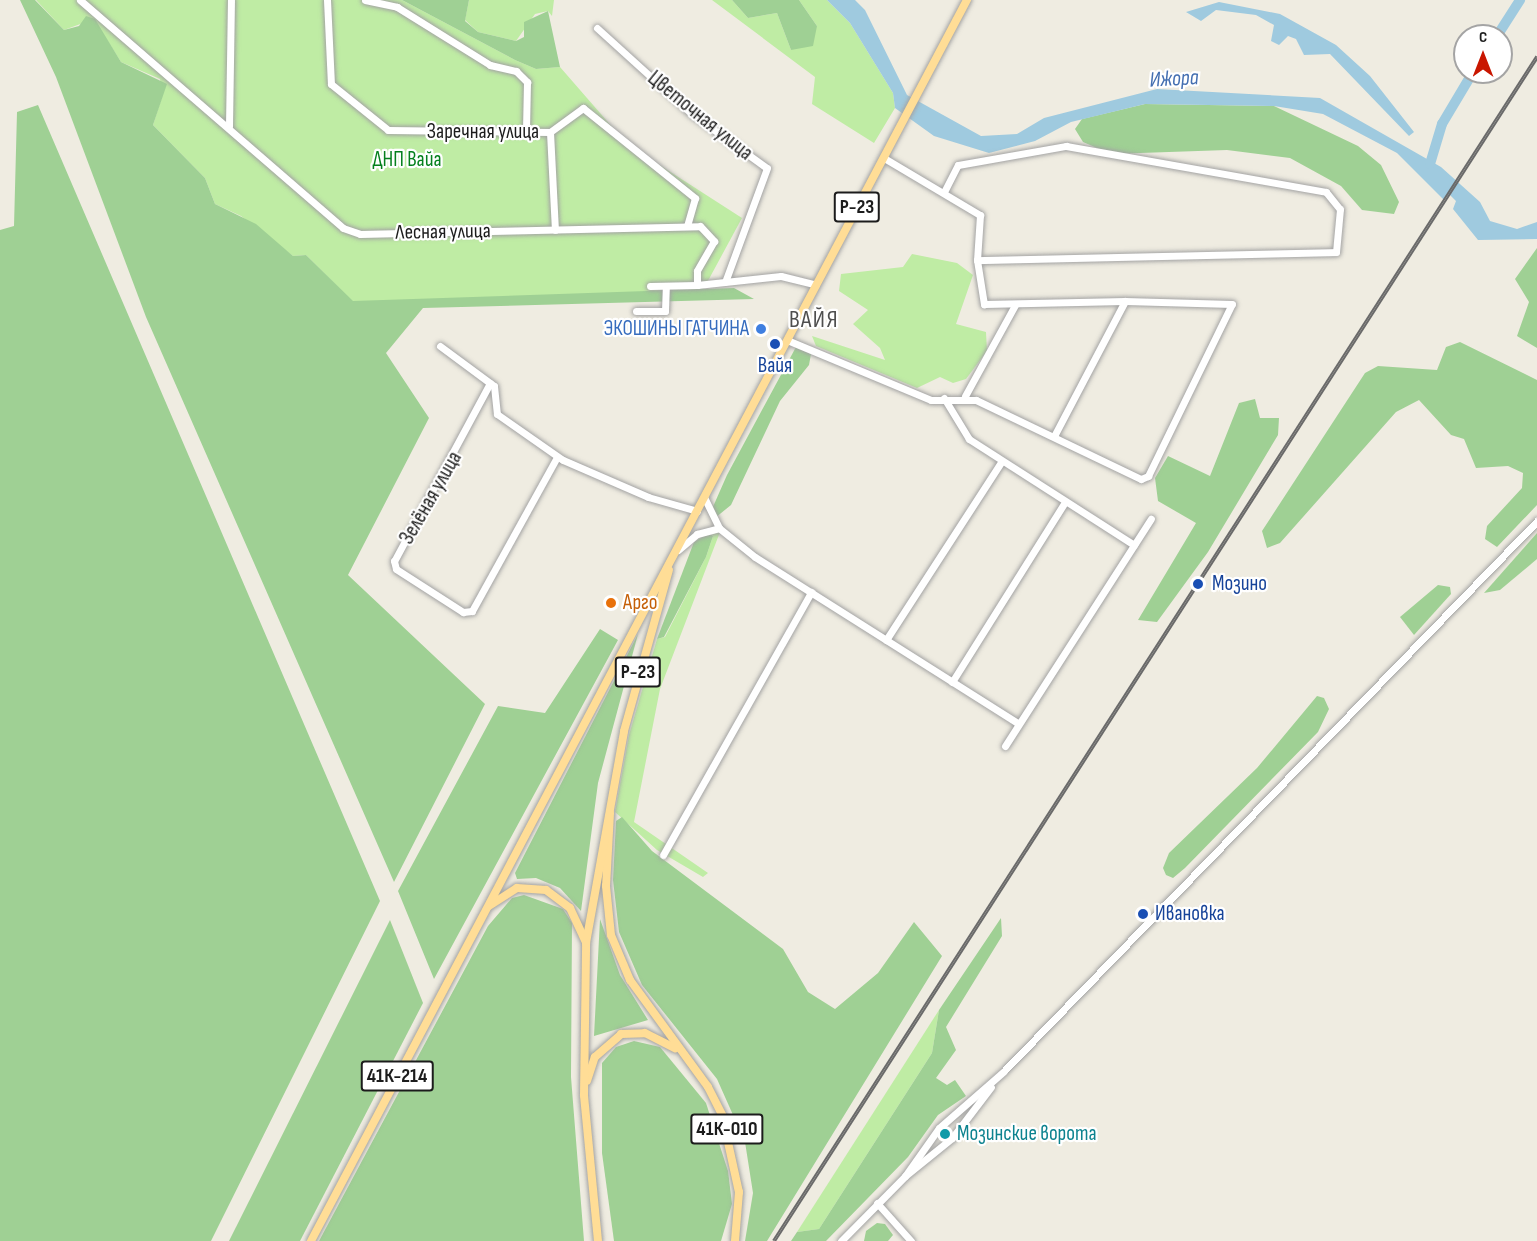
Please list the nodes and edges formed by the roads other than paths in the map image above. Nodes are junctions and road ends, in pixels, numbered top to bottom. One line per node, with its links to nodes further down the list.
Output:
1 (80, 0): 7 (street, Лесная улица)
2 (231, 0): 7 (street)
3 (327, 0): 8 (street, Заречная улица)
4 (365, 0): 8 (street)
5 (967, 0): 10 (main road, Р-23)
6 (597, 28): 15 (street, Цветочная улица)
7 (229, 126): 13 (street, Лесная улица)
8 (526, 131): 9 (street, Заречная улица)
9 (550, 132): 12 (street, Заречная улица); 13 (street)
10 (884, 158): 11 (street); 17 (main road, Р-23)
11 (944, 192): 14 (street); 14 (street)
12 (687, 226): 13 (street, Лесная улица); 16 (street, Лесная улица)
13 (555, 230)
14 (976, 260): 21 (street)
15 (725, 282): 16 (street); 17 (street)
16 (697, 285): 19 (street)
17 (816, 285): 23 (main road, Р-23)
18 (650, 286): 19 (street)
19 (666, 286): 22 (street)
20 (1125, 302): 21 (street); 28 (street); 28 (street)
21 (1015, 305): 26 (street)
22 (636, 311)
23 (787, 340): 27 (street); 31 (main road, Р-23)
24 (440, 346): 25 (street)
25 (490, 383): 29 (street); 29 (street, Зелёная улица)
26 (965, 396): 27 (street); 28 (street)
27 (944, 398): 30 (street)
28 (1054, 436)
29 (557, 457): 33 (street)
30 (1001, 462): 32 (street); 40 (street)
31 (704, 498): 33 (main road, Р-23); 36 (street)
32 (1065, 502): 37 (street); 41 (street)
33 (697, 511): 38 (main road, Р-23)
34 (1150, 519): 37 (street)
35 (1537, 521): 49 (street)
36 (720, 528): 38 (street); 39 (street)
37 (1134, 545): 42 (street)
38 (674, 555): 44 (main road, Р-23); 46 (main road, 41К-214)
39 (811, 592): 40 (street); 45 (street)
40 (886, 640): 41 (street)
41 (952, 682): 42 (street)
42 (1019, 724): 43 (street)
43 (1005, 746)
44 (611, 792): 47 (main road, Р-23); 48 (main road)
45 (663, 855)
46 (484, 910): 47 (main road, 41К-214); 57 (main road, 41К-214)
47 (586, 943): 50 (main road, Р-23)
48 (681, 1052): 50 (main road); 59 (main road, 41К-010)
49 (998, 1077): 51 (street); 52 (street)
50 (584, 1095): 58 (main road, Р-23)
51 (949, 1118): 52 (street); 53 (street)
52 (961, 1128): 54 (street)
53 (930, 1139): 54 (street); 55 (street)
54 (939, 1150): 55 (street)
55 (905, 1176): 56 (street)
56 (877, 1203): 60 (street); 61 (street)
57 (311, 1241)
58 (597, 1241)
59 (735, 1241)
60 (841, 1241)
61 (911, 1241)

